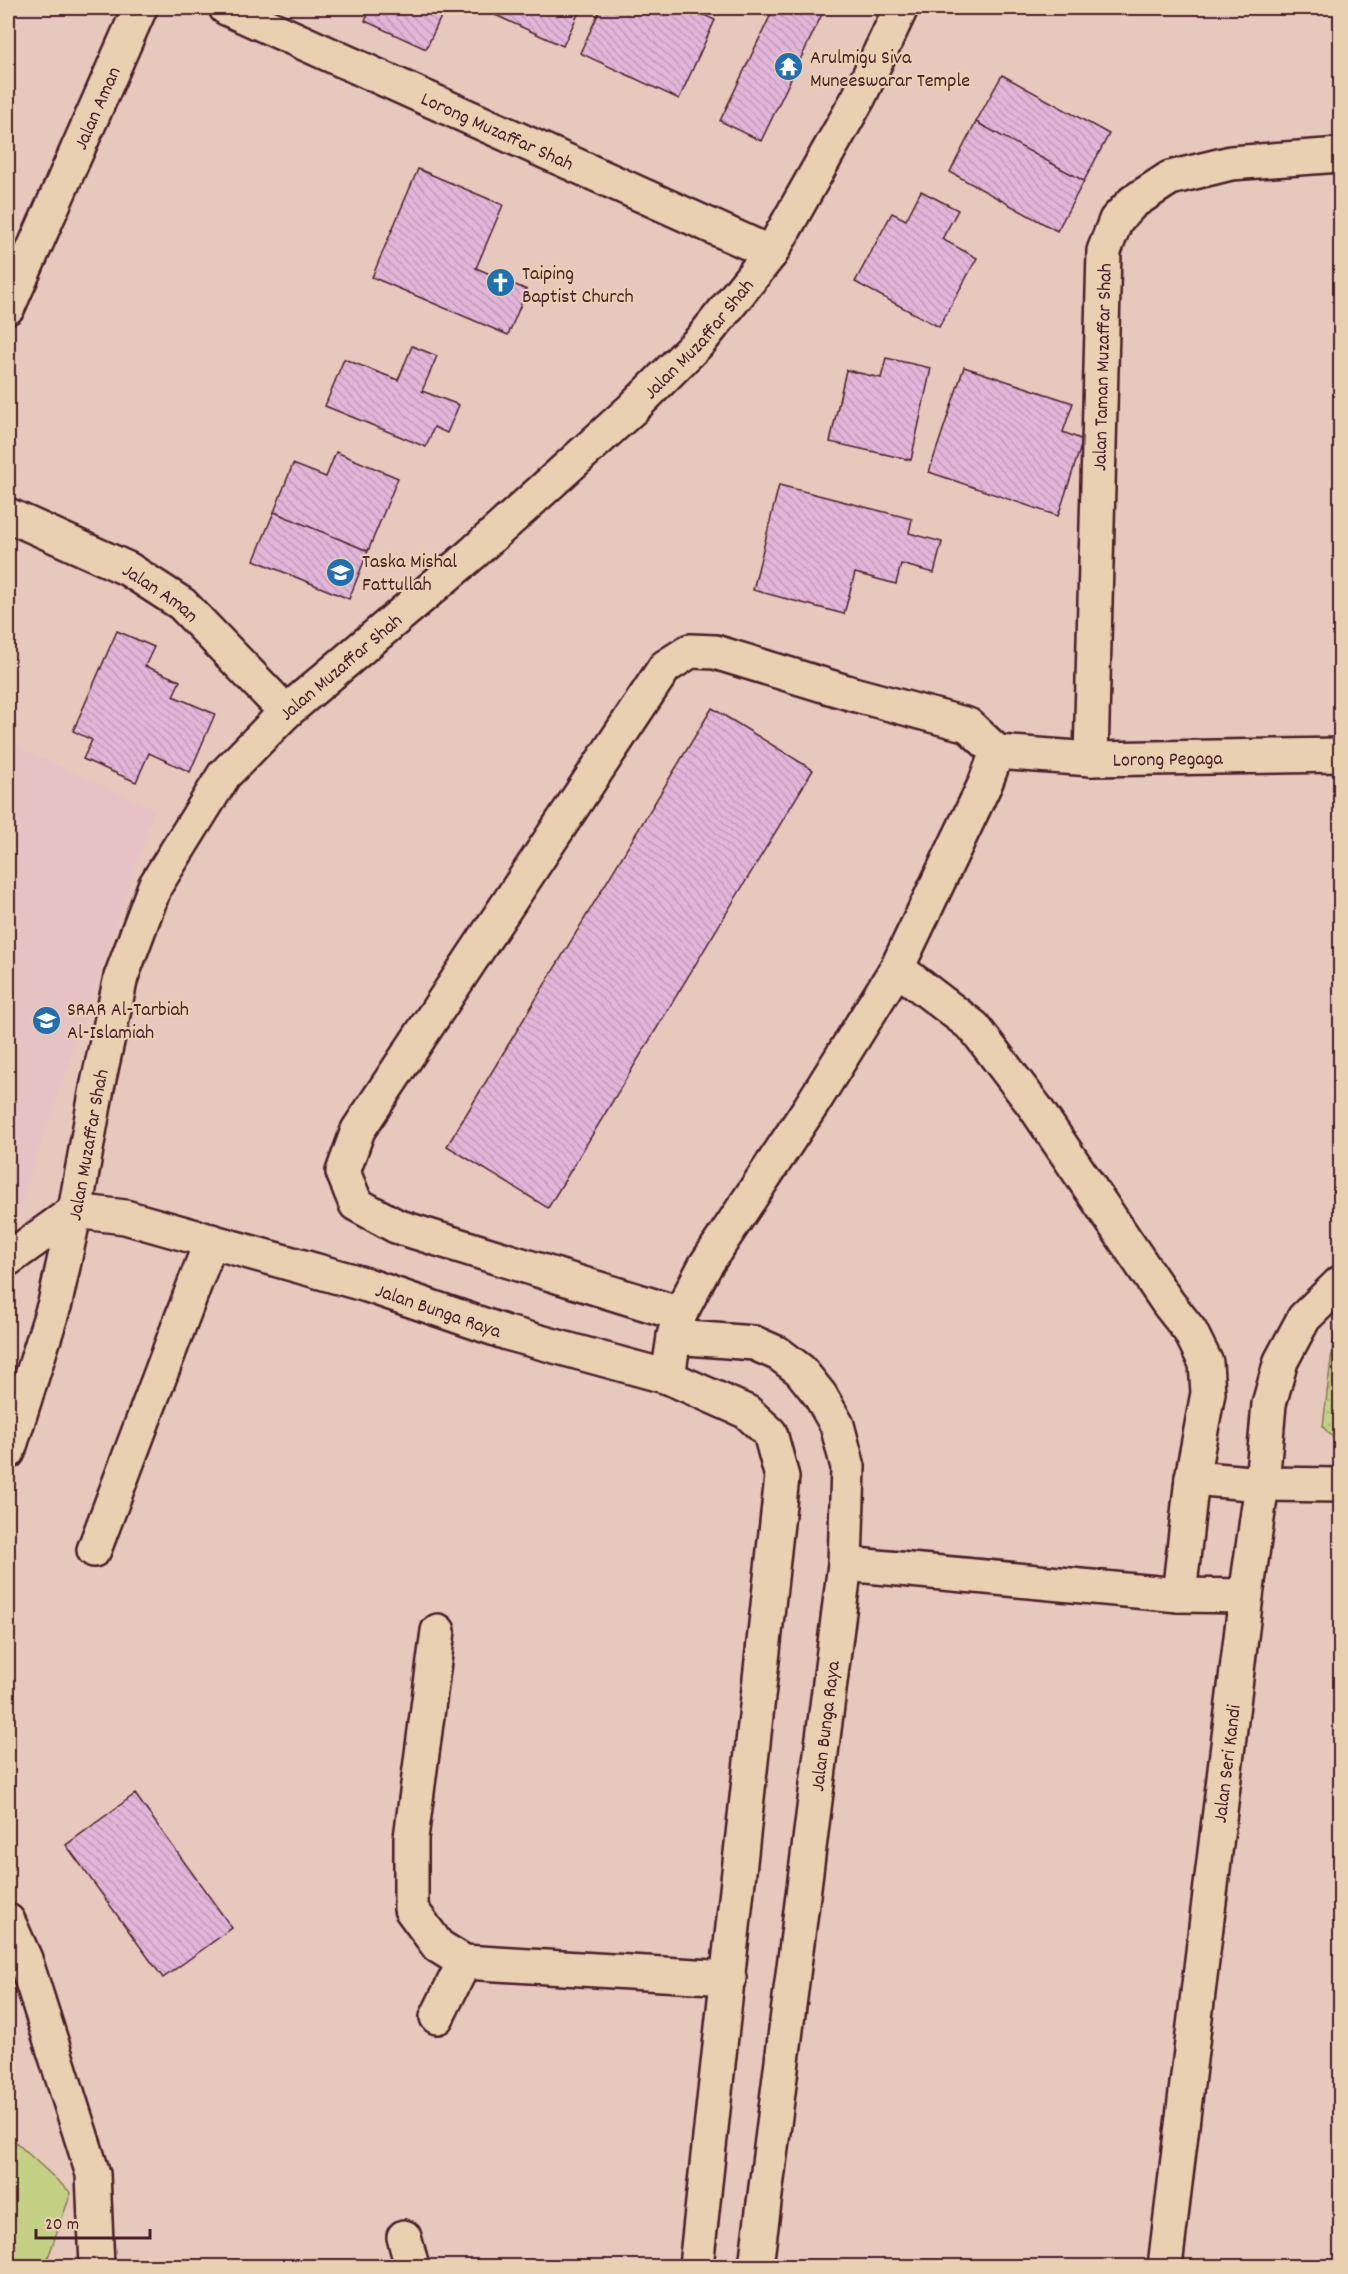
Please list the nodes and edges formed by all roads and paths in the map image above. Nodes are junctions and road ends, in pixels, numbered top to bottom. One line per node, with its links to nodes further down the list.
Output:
1 (140, 8): 6 (street, Jalan Aman)
2 (226, 8): 5 (street, Lorong Muzaffar Shah)
3 (901, 8): 5 (street, Jalan Muzaffar Shah)
4 (1341, 155): 11 (street, Jalan Taman Muzaffar Shah)
5 (771, 253): 8 (street, Jalan Muzaffar Shah)
6 (8, 307)
7 (8, 515): 8 (street, Jalan Aman)
8 (286, 712): 13 (street, Jalan Muzaffar Shah)
9 (997, 752): 11 (street, Lorong Pegaga); 12 (street); 17 (street, Jalan Bunga Raya)
10 (1341, 755): 11 (street, Lorong Pegaga)
11 (1091, 759)
12 (897, 969): 17 (street); 20 (street)
13 (75, 1211): 14 (street, Jalan Bunga Raya); 15 (street); 19 (street, Jalan Muzaffar Shah)
14 (211, 1241): 18 (street, Jalan Bunga Raya); 23 (street)
15 (8, 1259)
16 (1341, 1283): 21 (street, Jalan Seri Kandi)
17 (677, 1326): 18 (street); 24 (street, Jalan Bunga Raya)
18 (668, 1377): 30 (street, Jalan Bunga Raya)
19 (8, 1452)
20 (1192, 1478): 21 (street); 25 (street)
21 (1262, 1484): 22 (street); 26 (street, Jalan Seri Kandi)
22 (1341, 1485)
23 (94, 1550)
24 (845, 1564): 25 (street); 34 (street, Jalan Bunga Raya)
25 (1179, 1595): 26 (street)
26 (1246, 1596): 35 (street, Jalan Seri Kandi)
27 (438, 1631): 29 (street)
28 (8, 1921): 32 (street)
29 (464, 1962): 30 (street); 31 (street)
30 (729, 1978): 33 (street, Jalan Bunga Raya)
31 (437, 2017)
32 (97, 2266)
33 (696, 2266)
34 (756, 2266)
35 (1166, 2266)

